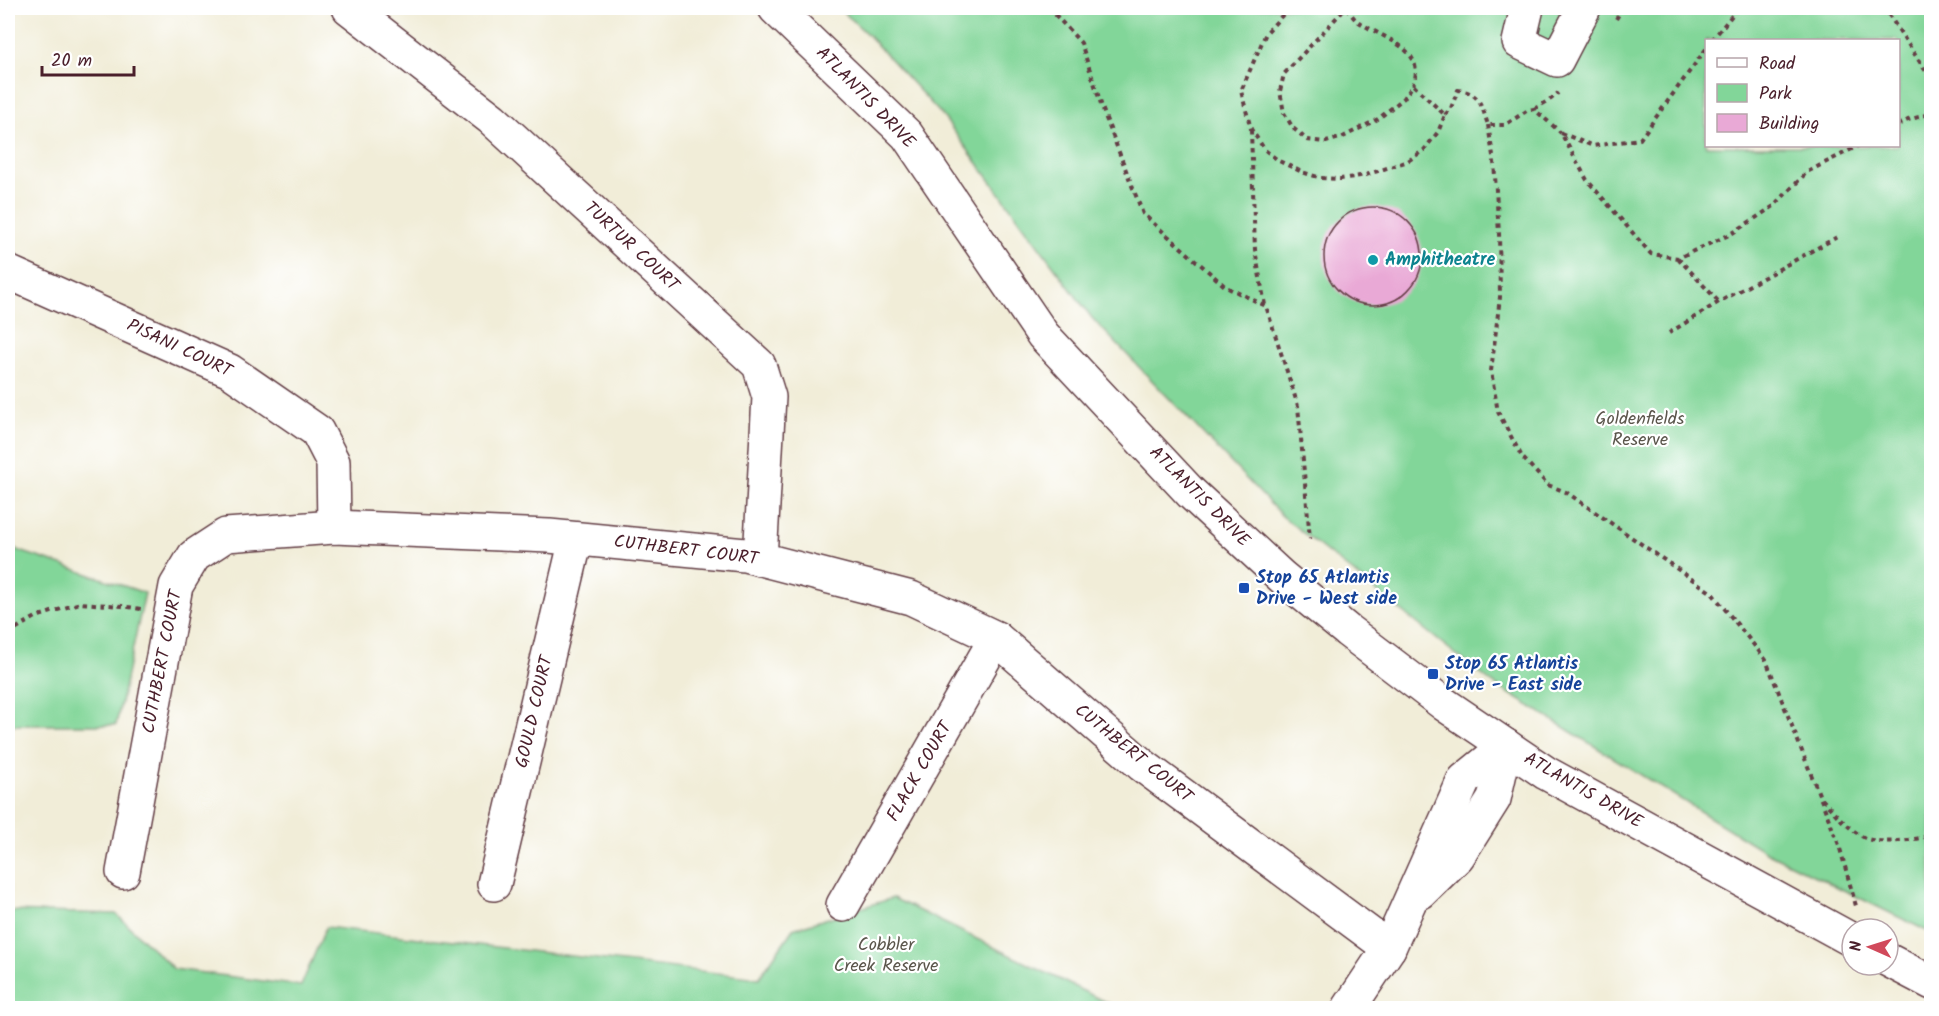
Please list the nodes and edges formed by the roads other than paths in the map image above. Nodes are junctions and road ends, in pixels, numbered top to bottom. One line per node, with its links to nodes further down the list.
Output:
1 (349, 8): 8 (street, TURTUR COURT)
2 (775, 8): 10 (street, ATLANTIS DRIVE)
3 (1527, 8): 4 (street)
4 (1584, 8)
5 (8, 272): 6 (street, PISANI COURT)
6 (334, 527): 7 (street, CUTHBERT COURT); 11 (street, CUTHBERT COURT)
7 (576, 539): 8 (street, CUTHBERT COURT); 12 (street, GOULD COURT)
8 (760, 559): 9 (street, CUTHBERT COURT)
9 (996, 638): 13 (street, FLACK COURT); 15 (street, CUTHBERT COURT)
10 (1506, 746): 14 (street, ATLANTIS DRIVE); 15 (street)
11 (123, 872)
12 (494, 884)
13 (843, 905)
14 (1840, 933)
15 (1389, 948): 18 (street)
16 (1900, 966): 17 (street)
17 (1932, 983)
18 (1349, 1008)

